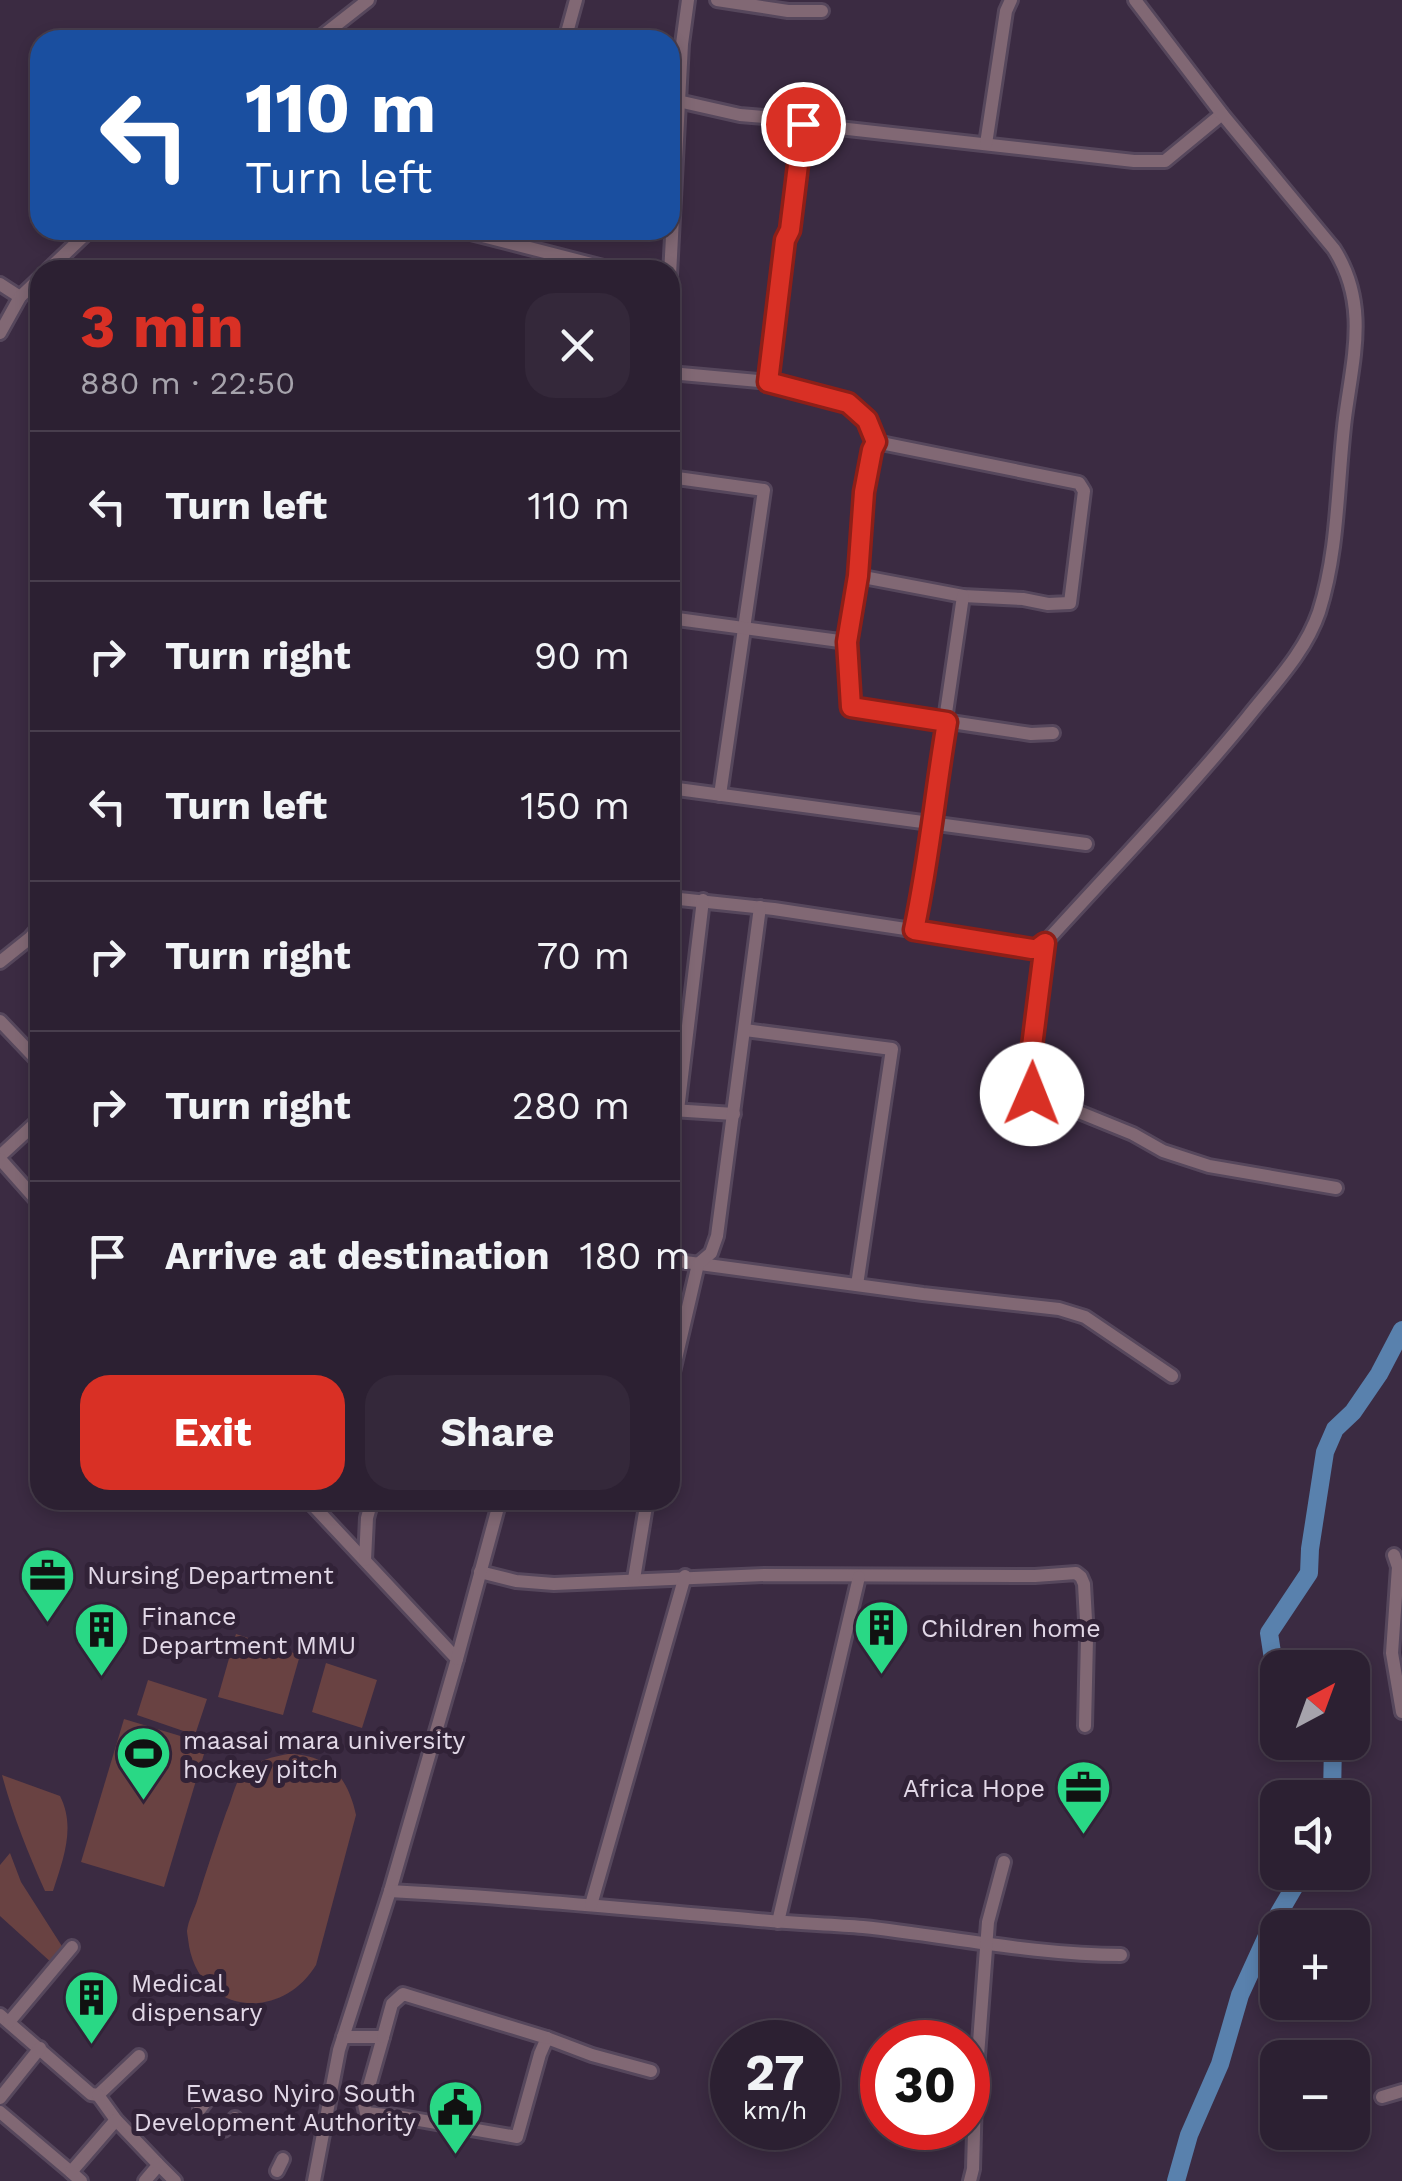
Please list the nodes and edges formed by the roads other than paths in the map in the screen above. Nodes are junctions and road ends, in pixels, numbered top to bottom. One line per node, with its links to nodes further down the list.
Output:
1 (368, 0): 8 (street)
2 (576, 0): 9 (street)
3 (688, 0): 10 (street)
4 (717, 0): 7 (street)
5 (1010, 0): 14 (street)
6 (1136, 0): 12 (street)
7 (822, 11)
8 (330, 30)
9 (568, 30)
10 (680, 72)
11 (680, 101): 13 (street)
12 (1222, 114): 14 (street); 43 (street)
13 (803, 124): 14 (street); 24 (street)
14 (986, 144)
15 (80, 240): 17 (street)
16 (523, 240): 18 (street)
17 (58, 260)
18 (584, 260)
19 (0, 284): 21 (street)
20 (30, 288): 21 (street)
21 (20, 297): 22 (street)
22 (0, 333)
23 (680, 374): 24 (street)
24 (768, 382): 25 (street)
25 (876, 442): 27 (street); 28 (street)
26 (680, 478): 30 (street)
27 (858, 576): 28 (street); 31 (street)
28 (964, 596): 32 (street)
29 (680, 619): 30 (street)
30 (745, 628): 31 (street); 35 (street)
31 (847, 642): 32 (street)
32 (947, 722): 33 (street); 36 (street)
33 (1053, 733)
34 (680, 789): 35 (street)
35 (720, 795): 36 (street)
36 (930, 823): 37 (street); 41 (street)
37 (1086, 844)
38 (680, 899): 39 (street)
39 (703, 901): 40 (street); 48 (street)
40 (760, 908): 41 (street); 46 (street)
41 (914, 930): 43 (street)
42 (30, 938): 44 (street)
43 (1045, 943): 53 (street)
44 (0, 962)
45 (0, 1021): 47 (street)
46 (745, 1030): 50 (street); 57 (street)
47 (30, 1052)
48 (680, 1067)
49 (680, 1110): 50 (street)
50 (734, 1114): 56 (street)
51 (30, 1129): 52 (street)
52 (0, 1158): 54 (street)
53 (1336, 1188)
54 (30, 1192)
55 (680, 1261): 56 (street)
56 (698, 1264): 57 (street); 58 (street)
57 (857, 1285): 59 (street)
58 (680, 1341)
59 (1172, 1376)
60 (318, 1510): 65 (street)
61 (369, 1510): 65 (street)
62 (497, 1510): 66 (street)
63 (645, 1510): 69 (street)
64 (1394, 1555): 71 (street)
65 (365, 1560): 70 (street)
66 (480, 1572): 69 (street); 70 (street)
67 (686, 1576): 68 (street); 69 (street); 75 (street)
68 (859, 1576): 72 (street); 76 (street)
69 (634, 1579)
70 (457, 1659): 74 (street)
71 (1402, 1712)
72 (1085, 1726)
73 (1004, 1862): 77 (street)
74 (390, 1892): 75 (street); 82 (street)
75 (591, 1906): 76 (street)
76 (778, 1922): 77 (street)
77 (987, 1942): 79 (street); 102 (street)
78 (72, 1947): 80 (street)
79 (1121, 1955)
80 (5, 2019): 84 (street)
81 (383, 2037): 82 (street); 83 (street); 83 (street)
82 (343, 2038): 101 (street)
83 (547, 2038): 86 (street)
84 (40, 2048): 88 (street); 90 (street)
85 (139, 2056): 88 (street)
86 (652, 2072)
87 (1402, 2091): 91 (street)
88 (98, 2095): 95 (street)
89 (212, 2095): 92 (street)
90 (0, 2098)
91 (1382, 2098)
92 (200, 2109)
93 (0, 2112): 98 (street)
94 (235, 2118): 96 (street)
95 (116, 2120): 97 (street); 98 (street)
96 (224, 2130)
97 (156, 2163): 99 (street); 100 (street)
98 (76, 2177)
99 (144, 2181)
100 (174, 2181)
101 (314, 2181)
102 (970, 2181)

